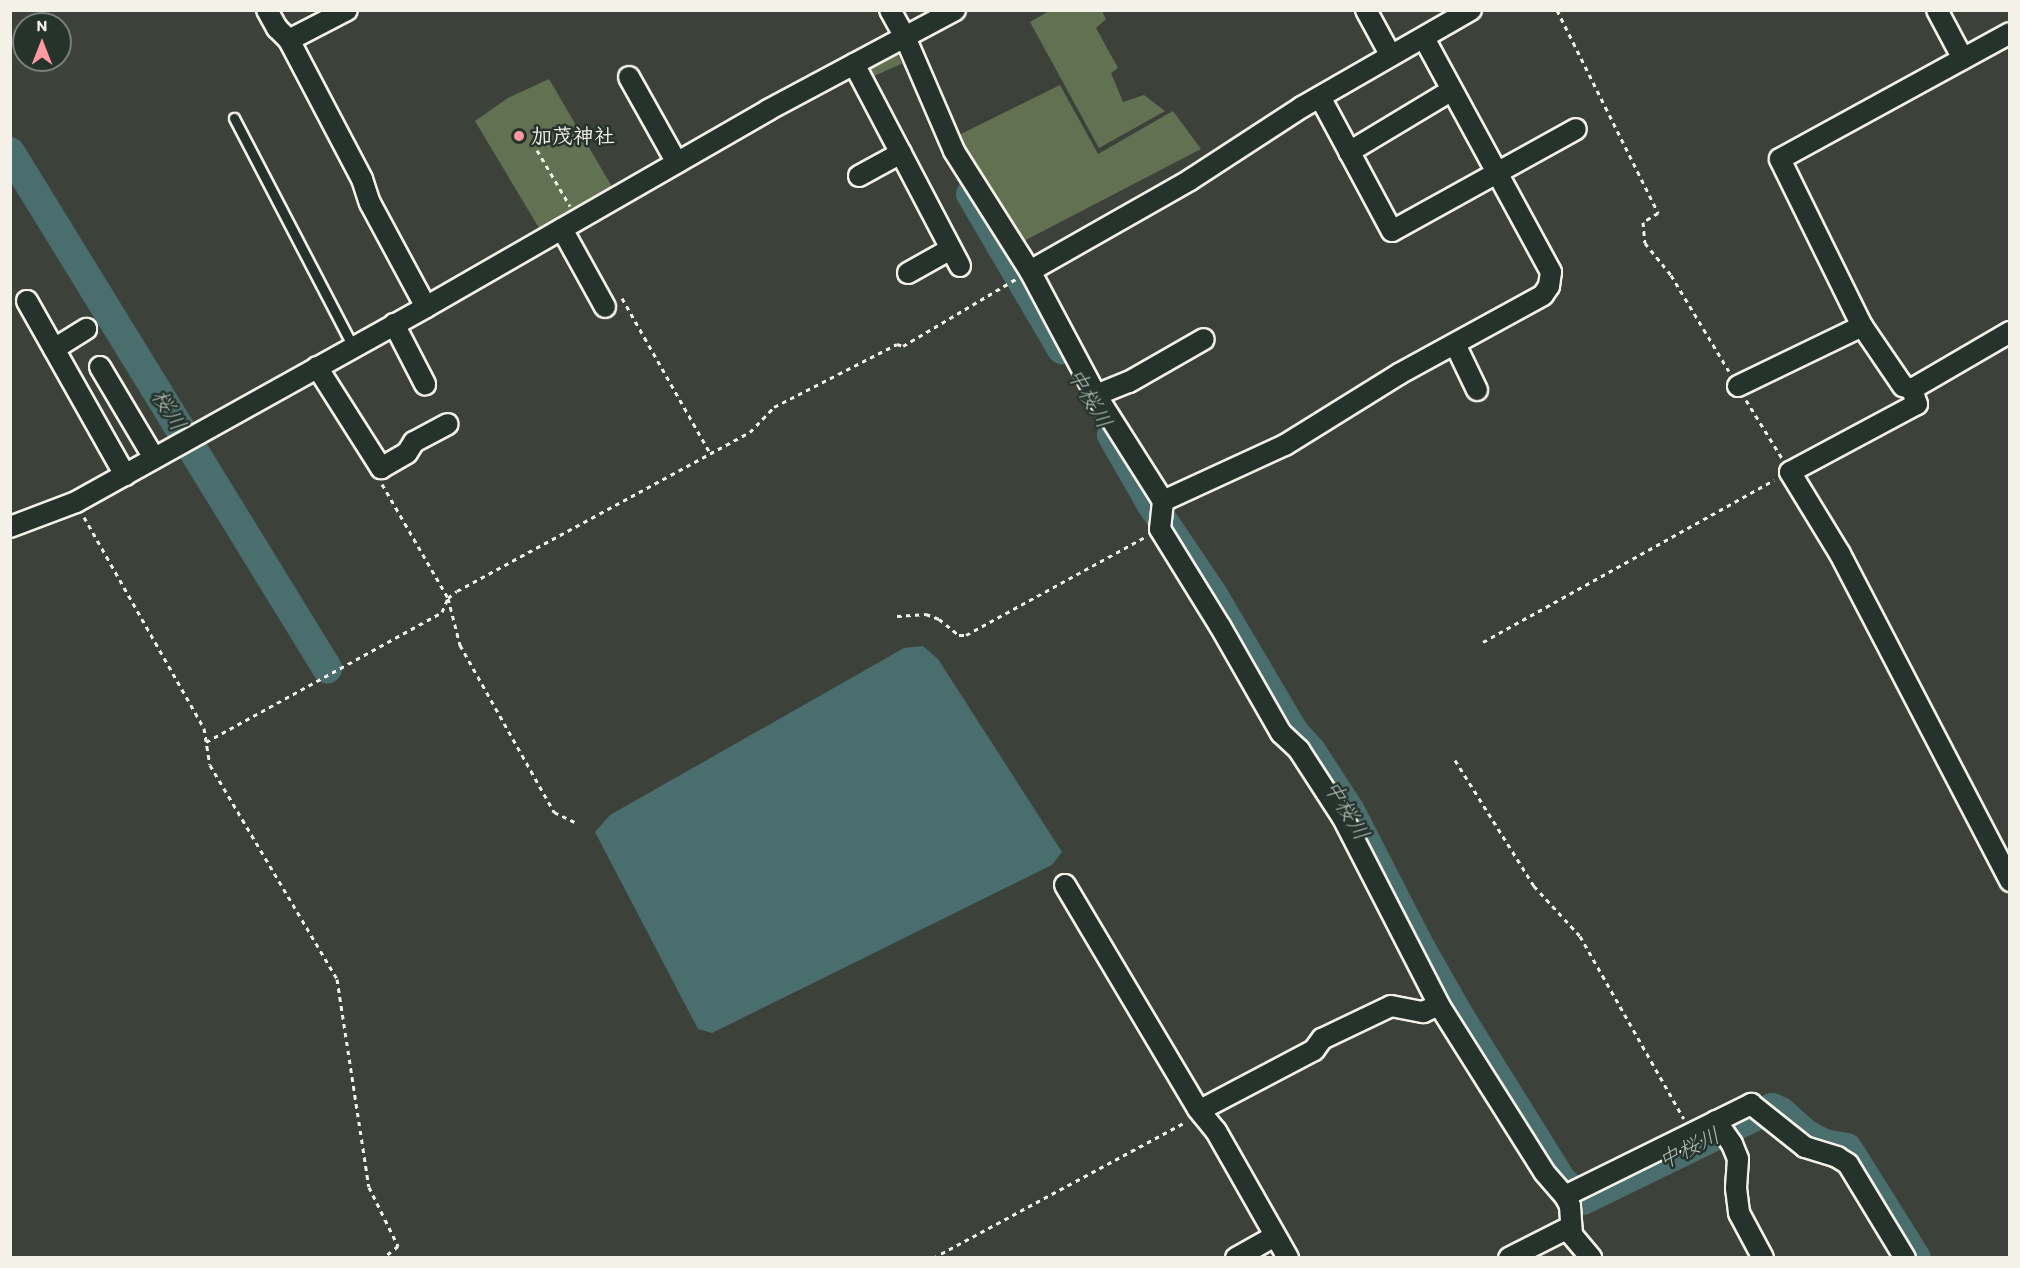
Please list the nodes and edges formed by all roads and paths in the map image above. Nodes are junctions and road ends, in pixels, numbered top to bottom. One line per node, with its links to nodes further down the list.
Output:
1 (267, 10): 12 (street)
2 (347, 10): 12 (street)
3 (890, 10): 10 (street)
4 (956, 10): 10 (street)
5 (1366, 10): 13 (street)
6 (1471, 10): 11 (street)
7 (1557, 10): 45 (path)
8 (1936, 10): 14 (street)
9 (2010, 33): 14 (street)
10 (904, 37): 15 (street); 29 (street)
11 (1424, 38): 13 (street); 17 (street)
12 (290, 40): 32 (street)
13 (1391, 56): 18 (street)
14 (1963, 59): 35 (street)
15 (854, 64): 23 (street); 24 (street)
16 (629, 77): 24 (street)
17 (1452, 90): 22 (street); 25 (street)
18 (1320, 97): 22 (street); 29 (street)
19 (234, 118): 40 (lane)
20 (1576, 129): 25 (street)
21 (537, 150): 27 (path)
22 (1349, 152): 25 (street)
23 (901, 153): 26 (street); 28 (street)
24 (677, 163): 27 (street)
25 (1497, 173): 39 (street)
26 (859, 176)
27 (570, 224): 32 (street); 33 (street)
28 (908, 273)
29 (1023, 275): 48 (street); 50 (path)
30 (620, 294): 50 (path)
31 (27, 301): 41 (street)
32 (426, 307): 34 (street)
33 (605, 307)
34 (394, 324): 40 (street); 44 (street)
35 (1862, 326): 45 (street); 46 (street)
36 (86, 329): 41 (street)
37 (2010, 332): 46 (street)
38 (1204, 339): 48 (street)
39 (1455, 344): 47 (street); 56 (street)
40 (353, 347): 43 (street)
41 (54, 349): 54 (street)
42 (100, 367): 51 (street)
43 (317, 367): 51 (street); 52 (street)
44 (425, 384)
45 (1738, 386): 53 (path)
46 (1912, 389): 53 (street)
47 (1477, 390)
48 (1096, 395): 56 (street)
49 (448, 424): 52 (street)
50 (710, 453): 58 (path)
51 (154, 458): 54 (street)
52 (381, 468): 58 (path)
53 (1790, 472): 60 (path); 64 (street)
54 (125, 475): 55 (street)
55 (76, 502): 57 (street); 61 (path)
56 (1161, 515): 59 (path); 66 (street)
57 (10, 528)
58 (448, 598): 61 (path); 63 (path)
59 (897, 616)
60 (1483, 642)
61 (206, 742): 73 (path)
62 (1455, 760): 69 (path)
63 (576, 824)
64 (2010, 881)
65 (1065, 885): 67 (street)
66 (1439, 1005): 67 (street); 70 (street)
67 (1202, 1114): 72 (street); 74 (path)
68 (1720, 1126): 69 (street); 79 (street); 80 (street)
69 (1692, 1133): 70 (street)
70 (1571, 1193): 71 (street)
71 (1570, 1227): 77 (street); 78 (street)
72 (1275, 1236): 75 (street); 76 (street)
73 (383, 1257)
74 (933, 1257)
75 (1236, 1257)
76 (1288, 1257)
77 (1509, 1257)
78 (1592, 1257)
79 (1763, 1257)
80 (1905, 1257)

